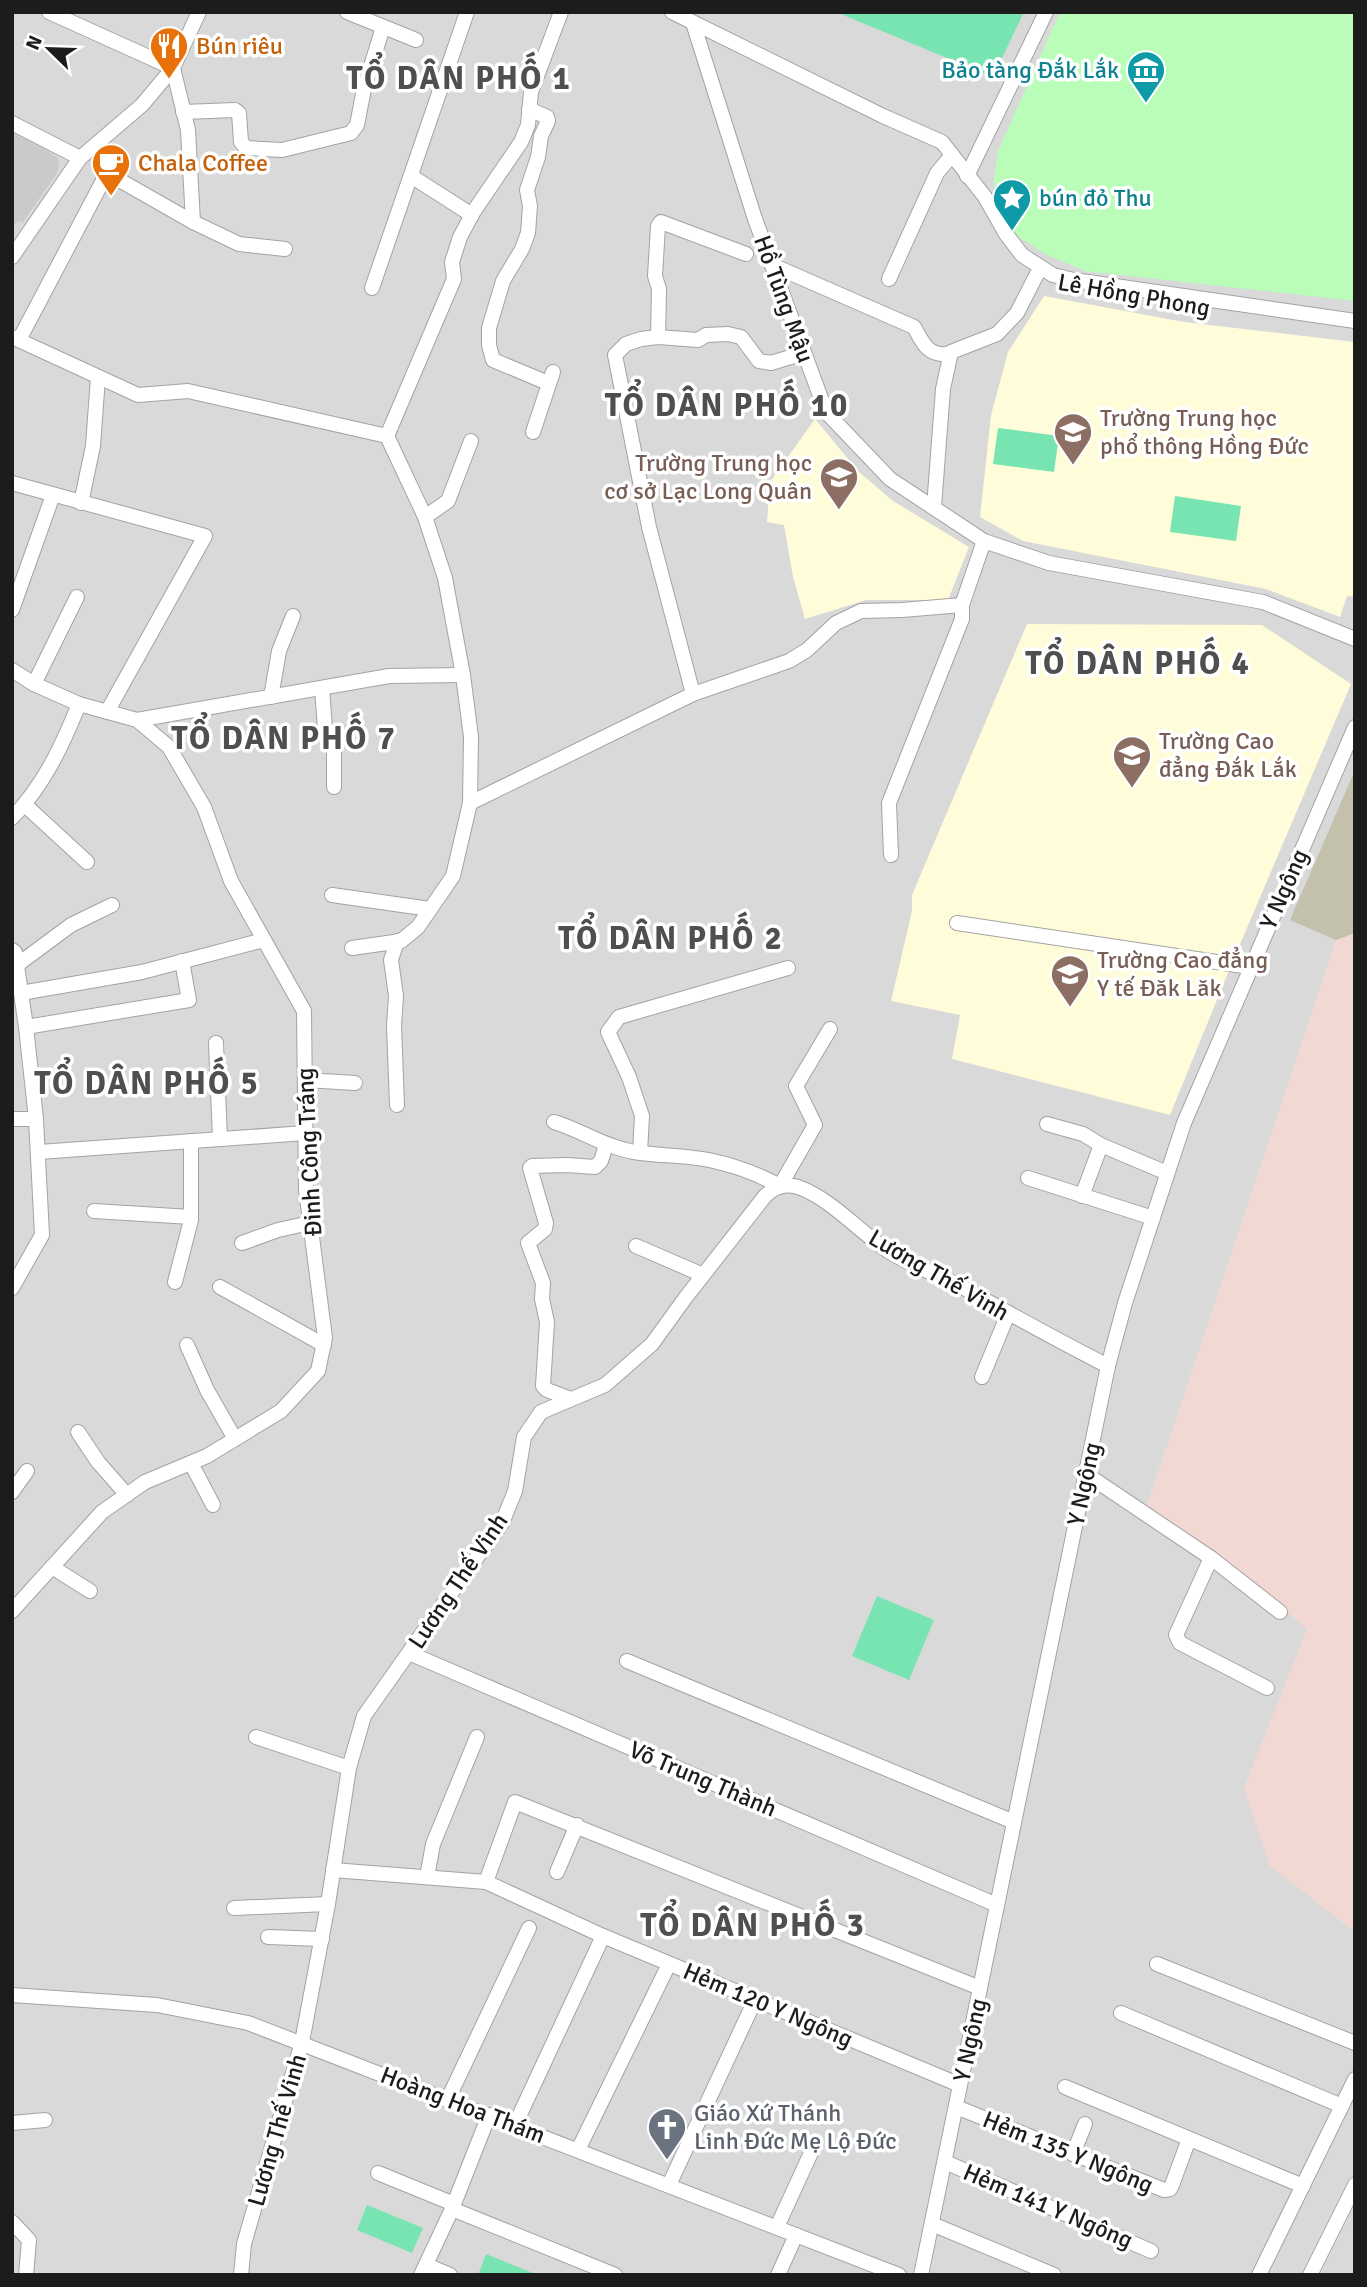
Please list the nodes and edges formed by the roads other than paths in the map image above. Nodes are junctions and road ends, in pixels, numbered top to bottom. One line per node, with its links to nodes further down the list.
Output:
1 (49, 12): 11 (street)
2 (199, 12): 11 (street)
3 (347, 12): 9 (street)
4 (467, 12): 17 (street)
5 (561, 12): 12 (street)
6 (1046, 12): 18 (street)
7 (678, 13): 8 (street, Lê Hồng Phong)
8 (693, 23): 15 (street, Lê Hồng Phong); 24 (street, Hồ Tùng Mậu)
9 (383, 27): 10 (street); 13 (street)
10 (416, 40)
11 (173, 68): 13 (street); 16 (street)
12 (529, 108): 19 (street); 35 (street)
13 (183, 111): 20 (street)
14 (12, 123): 16 (street)
15 (952, 155): 18 (street, Lê Hồng Phong); 26 (street)
16 (80, 158): 23 (street)
17 (411, 176): 19 (street); 27 (street)
18 (967, 176): 25 (street, Lê Hồng Phong); 28 (street, Lê Hồng Phong)
19 (472, 215): 36 (street)
20 (193, 222): 21 (street); 31 (street)
21 (285, 249)
22 (746, 254): 30 (street)
23 (12, 257)
24 (772, 265): 32 (street, Hồ Tùng Mậu); 33 (street)
25 (1037, 274): 29 (street, Lê Hồng Phong); 41 (street)
26 (889, 279)
27 (372, 288)
28 (1355, 321)
29 (1355, 329)
30 (658, 337): 32 (street); 53 (street)
31 (16, 339): 34 (street)
32 (804, 353): 41 (street, Hồ Tùng Mậu)
33 (947, 354)
34 (98, 377): 36 (street); 40 (street)
35 (533, 432)
36 (387, 436): 42 (street)
37 (471, 441): 42 (street)
38 (12, 482): 39 (street)
39 (53, 495): 40 (street); 46 (street)
40 (80, 503): 56 (street)
41 (933, 507): 43 (street, Hồ Tùng Mậu)
42 (425, 517): 50 (street)
43 (985, 541): 45 (street); 48 (street, Hồ Tùng Mậu)
44 (77, 597): 51 (street)
45 (962, 605): 53 (street); 62 (street)
46 (12, 610)
47 (293, 617): 54 (street)
48 (1355, 639)
49 (12, 670): 51 (street, Đinh Công Tráng)
50 (463, 676): 52 (street); 60 (street)
51 (34, 684): 55 (street, Đinh Công Tráng)
52 (322, 688): 54 (street); 59 (street)
53 (693, 694): 60 (street)
54 (271, 697): 57 (street)
55 (79, 704): 56 (street, Đinh Công Tráng); 61 (street)
56 (107, 712): 57 (street, Đinh Công Tráng)
57 (137, 720): 68 (street, Đinh Công Tráng)
58 (1355, 727): 74 (street, Y Ngông)
59 (334, 787)
60 (470, 803): 66 (street)
61 (17, 810): 63 (street)
62 (891, 855)
63 (87, 862)
64 (332, 895): 66 (street)
65 (113, 905): 73 (street)
66 (430, 909): 69 (street)
67 (957, 923): 74 (street)
68 (264, 940): 72 (street); 80 (street, Đinh Công Tráng)
69 (397, 941): 70 (street); 82 (street)
70 (352, 948)
71 (12, 950): 73 (street)
72 (182, 961): 76 (street); 77 (street)
73 (17, 965): 76 (street)
74 (1250, 967): 94 (street, Y Ngông)
75 (788, 968): 93 (street)
76 (22, 993): 77 (street)
77 (26, 1027): 84 (street)
78 (830, 1028): 96 (street)
79 (216, 1043): 88 (street)
80 (305, 1080): 81 (street); 87 (street, Đinh Công Tráng)
81 (355, 1083)
82 (397, 1105)
83 (12, 1119): 84 (street)
84 (36, 1119): 92 (street)
85 (554, 1122): 90 (street)
86 (1047, 1124): 91 (street)
87 (305, 1133): 88 (street); 101 (street, Đinh Công Tráng)
88 (220, 1139): 89 (street)
89 (191, 1141): 92 (street); 99 (street)
90 (606, 1145): 93 (street); 113 (street)
91 (1101, 1145): 94 (street); 97 (street)
92 (39, 1152): 107 (street)
93 (640, 1153): 96 (street)
94 (1167, 1173): 100 (street, Y Ngông)
95 (1028, 1178): 97 (street)
96 (780, 1186): 104 (street, Lương Thế Vinh); 108 (street, Lương Thế Vinh)
97 (1082, 1196): 100 (street)
98 (94, 1211): 99 (street)
99 (191, 1217): 105 (street)
100 (1153, 1218): 111 (street, Y Ngông)
101 (310, 1223): 102 (street); 110 (street, Đinh Công Tráng)
102 (242, 1243)
103 (636, 1247): 104 (street)
104 (703, 1275): 113 (street, Lương Thế Vinh)
105 (175, 1282)
106 (220, 1287): 110 (street)
107 (12, 1288)
108 (1008, 1314): 111 (street, Lương Thế Vinh); 112 (street)
109 (187, 1345): 115 (street)
110 (324, 1345): 115 (street, Đinh Công Tráng)
111 (1108, 1366): 118 (street, Y Ngông)
112 (982, 1377)
113 (571, 1399): 127 (street, Lương Thế Vinh)
114 (78, 1432): 120 (street)
115 (235, 1439): 116 (street, Đinh Công Tráng)
116 (191, 1463): 120 (street, Đinh Công Tráng); 121 (street)
117 (27, 1471): 119 (street)
118 (1086, 1474): 122 (street); 133 (street, Y Ngông)
119 (12, 1492)
120 (127, 1495): 123 (street, Đinh Công Tráng)
121 (214, 1505)
122 (1211, 1558): 126 (street); 129 (street)
123 (52, 1567): 124 (street); 125 (street, Đinh Công Tráng)
124 (90, 1591)
125 (12, 1611)
126 (1280, 1612)
127 (409, 1653): 132 (street, Lương Thế Vinh); 140 (street, Võ Trung Thành)
128 (627, 1661): 133 (street)
129 (1267, 1688)
130 (256, 1737): 132 (street)
131 (477, 1737): 137 (street)
132 (349, 1768): 135 (street, Lương Thế Vinh)
133 (1014, 1822): 140 (street, Y Ngông)
134 (577, 1825): 136 (street); 138 (street); 148 (street)
135 (333, 1870): 137 (street, Hẻm 120 Y Ngông); 139 (street, Lương Thế Vinh)
136 (557, 1872)
137 (427, 1877): 138 (street, Hẻm 120 Y Ngông)
138 (486, 1882): 143 (street, Hẻm 120 Y Ngông)
139 (328, 1904): 141 (street); 145 (street, Lương Thế Vinh)
140 (997, 1905): 148 (street, Y Ngông)
141 (234, 1908)
142 (529, 1928): 157 (street)
143 (603, 1936): 146 (street, Hẻm 120 Y Ngông); 164 (street)
144 (268, 1937): 145 (street)
145 (321, 1938): 152 (street, Lương Thế Vinh)
146 (669, 1964): 150 (street, Hẻm 120 Y Ngông); 167 (street)
147 (1157, 1964): 153 (street)
148 (980, 1988): 155 (street, Y Ngông)
149 (12, 1994): 152 (street, Hoàng Hoa Thám)
150 (755, 2000): 155 (street, Hẻm 120 Y Ngông); 171 (street)
151 (1121, 2013): 158 (street)
152 (302, 2042): 157 (street, Hoàng Hoa Thám); 182 (street, Lương Thế Vinh)
153 (1355, 2043)
154 (1355, 2079): 158 (street)
155 (960, 2085): 159 (street, Y Ngông)
156 (1065, 2087): 165 (street)
157 (448, 2099): 160 (street, Hoàng Hoa Thám)
158 (1342, 2106): 173 (street)
159 (956, 2107): 168 (street, Hẻm 135 Y Ngông); 169 (street, Y Ngông)
160 (489, 2115): 164 (street, Hoàng Hoa Thám); 174 (street)
161 (45, 2120): 162 (street)
162 (12, 2123)
163 (1085, 2124): 168 (street)
164 (515, 2125): 167 (street, Hoàng Hoa Thám)
165 (1189, 2139): 168 (street, Hẻm 135 Y Ngông); 173 (street)
166 (815, 2144): 177 (street)
167 (578, 2150): 171 (street, Hoàng Hoa Thám)
168 (1073, 2154)
169 (944, 2162): 176 (street, Y Ngông); 179 (street, Hẻm 141 Y Ngông)
170 (378, 2173): 174 (street)
171 (669, 2185): 177 (street, Hoàng Hoa Thám)
172 (1355, 2185): 190 (street)
173 (1303, 2186): 189 (street)
174 (453, 2206): 180 (street); 184 (street)
175 (12, 2222): 181 (street)
176 (932, 2224): 187 (street, Y Ngông); 188 (street)
177 (777, 2227): 178 (street, Hoàng Hoa Thám)
178 (796, 2235): 185 (street); 186 (street, Hoàng Hoa Thám)
179 (1151, 2251)
180 (424, 2270): 183 (street)
181 (26, 2275)
182 (241, 2275)
183 (450, 2275)
184 (615, 2275)
185 (778, 2275)
186 (898, 2275)
187 (921, 2275)
188 (1054, 2275)
189 (1259, 2275)
190 (1310, 2275)

